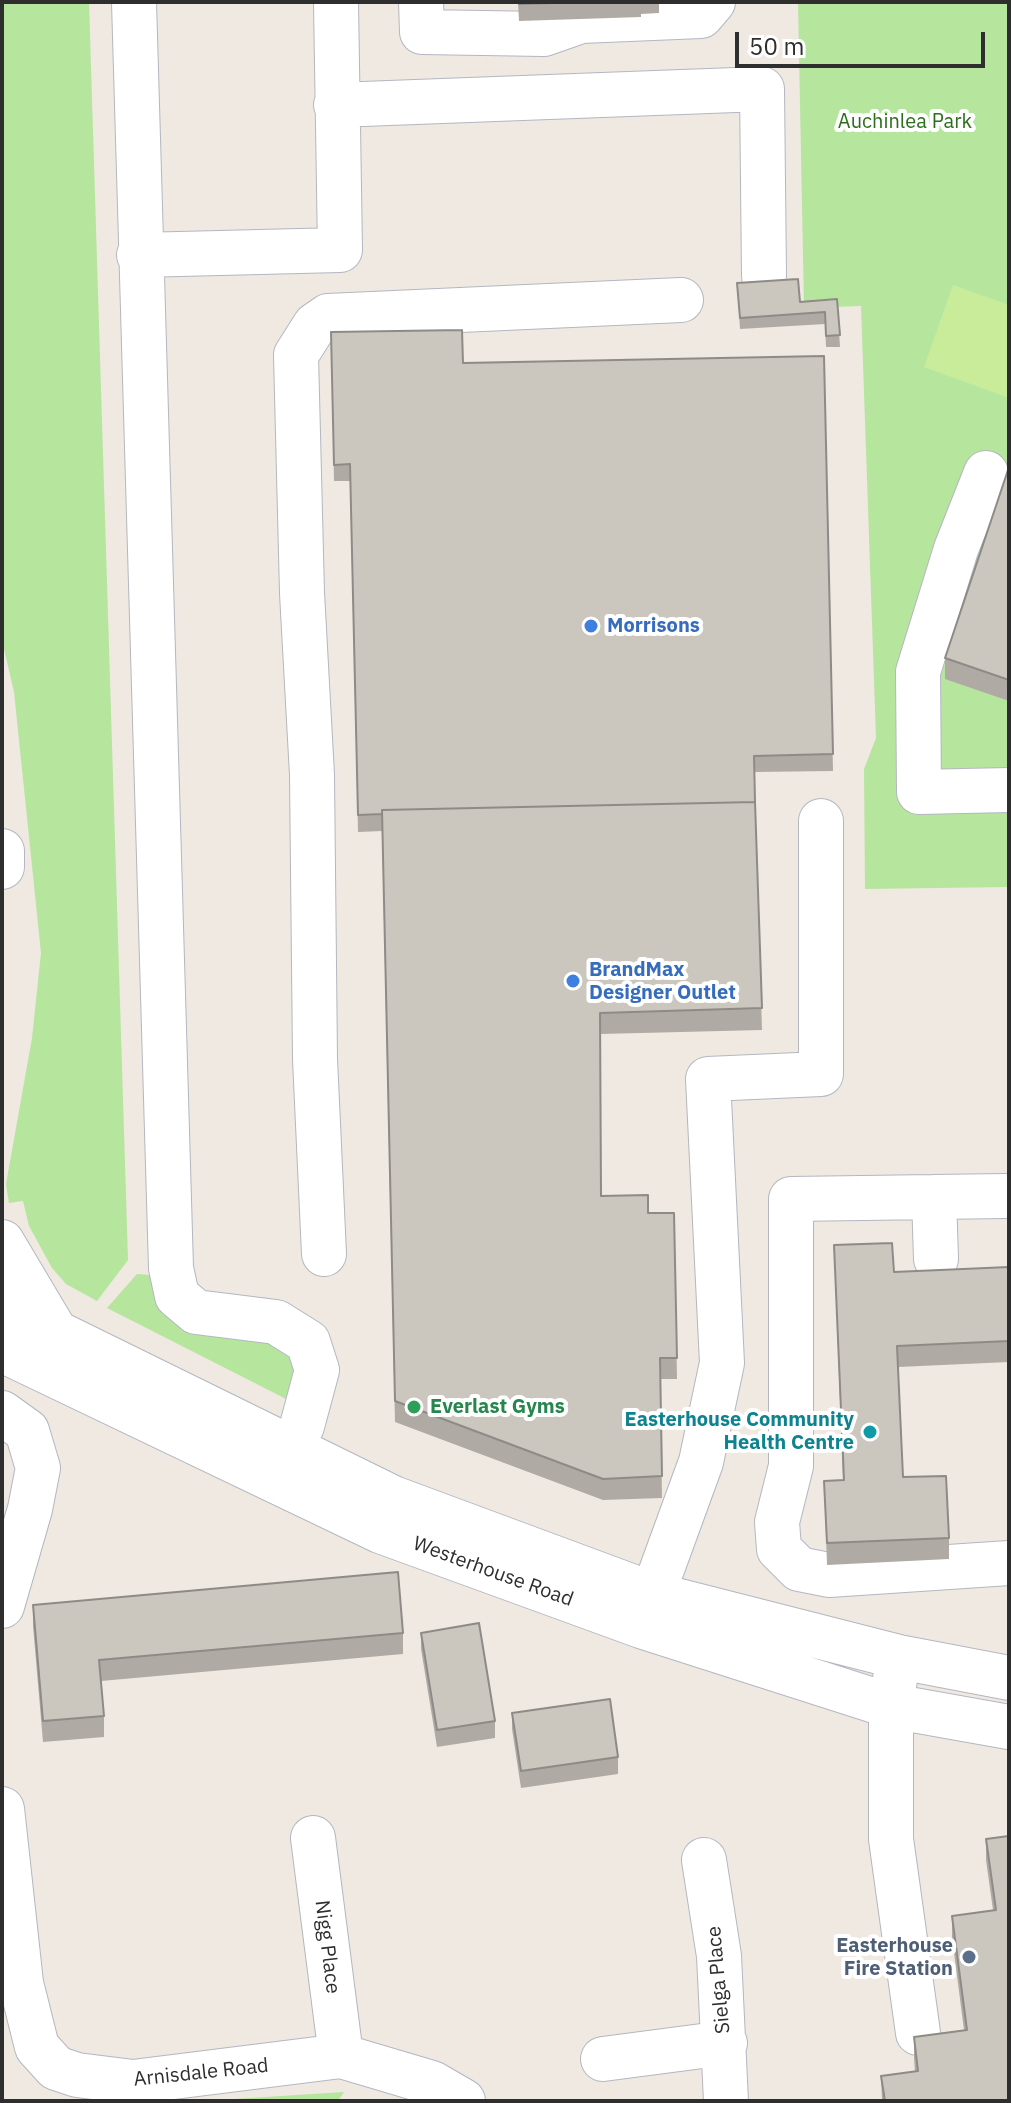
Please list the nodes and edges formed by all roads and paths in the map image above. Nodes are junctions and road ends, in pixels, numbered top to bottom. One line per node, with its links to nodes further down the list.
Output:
1 (134, 2): 6 (street)
2 (336, 2): 5 (street)
3 (421, 2): 4 (street)
4 (713, 2)
5 (336, 105): 6 (street); 7 (street)
6 (139, 255): 23 (street)
7 (764, 276)
8 (681, 300): 17 (street)
9 (986, 473): 10 (street)
10 (1009, 790)
11 (821, 821): 26 (street)
12 (2, 851): 13 (street)
13 (2, 867)
14 (1005, 1196): 15 (street)
15 (934, 1197): 18 (street); 24 (street)
16 (2, 1242): 20 (street)
17 (324, 1254)
18 (936, 1259)
19 (2, 1306): 20 (street, Westerhouse Road)
20 (55, 1331): 23 (street, Westerhouse Road)
21 (2, 1350): 26 (street, Westerhouse Road)
22 (2, 1413): 25 (street)
23 (292, 1448): 26 (street, Westerhouse Road)
24 (1009, 1563)
25 (2, 1606)
26 (647, 1610): 27 (street, Westerhouse Road); 29 (street, Westerhouse Road)
27 (899, 1657): 28 (street, Westerhouse Road); 29 (street)
28 (1009, 1678)
29 (891, 1706): 30 (street, Westerhouse Road); 34 (street)
30 (1009, 1727)
31 (2, 1809): 36 (street, Arnisdale Road)
32 (313, 1838): 36 (street, Nigg Place)
33 (704, 1860): 35 (street, Sielga Place)
34 (918, 2033)
35 (725, 2043): 37 (street); 39 (street, Sielga Place)
36 (341, 2056): 38 (street, Arnisdale Road)
37 (603, 2059)
38 (463, 2101)
39 (726, 2101)

